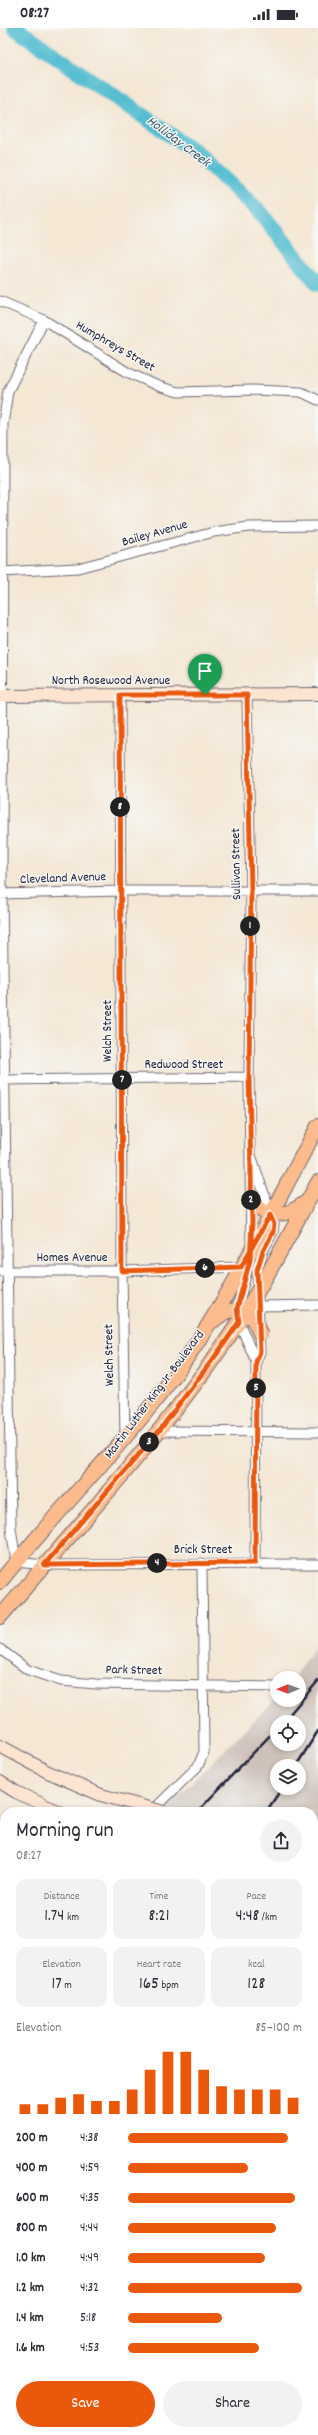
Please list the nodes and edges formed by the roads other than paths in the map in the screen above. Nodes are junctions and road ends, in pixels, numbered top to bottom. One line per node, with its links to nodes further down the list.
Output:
1 (0, 301): 2 (street, Humphreys Street)
2 (44, 320): 3 (street, Humphreys Street); 5 (street)
3 (318, 400)
4 (318, 526): 5 (street, Bailey Avenue)
5 (2, 572): 9 (street)
6 (318, 694): 8 (street, North Rosewood Avenue)
7 (120, 695): 8 (street, North Rosewood Avenue); 9 (street, North Rosewood Avenue); 10 (street, Welch Street)
8 (247, 695): 11 (street, Sullivan Street)
9 (1, 696): 13 (street)
10 (120, 890): 11 (street, Cleveland Avenue); 13 (street, Cleveland Avenue); 15 (street, Welch Street)
11 (251, 891): 12 (street, Cleveland Avenue); 14 (street, Sullivan Street)
12 (318, 891)
13 (1, 894): 16 (street)
14 (249, 1077): 15 (street, Redwood Street); 18 (street, Sullivan Street)
15 (122, 1078): 16 (street, Redwood Street); 26 (street, Welch Street)
16 (2, 1080): 25 (street)
17 (318, 1126): 22 (main road, Martin Luther King Jr. Boulevard)
18 (250, 1152): 20 (street, Sullivan Street); 22 (street, Sullivan Street)
19 (318, 1182): 21 (main road, Martin Luther King Jr. Boulevard)
20 (251, 1198): 22 (main road); 23 (street, Sullivan Street)
21 (307, 1201): 22 (main road); 27 (main road, Martin Luther King Jr. Boulevard)
22 (270, 1215): 23 (main road, Martin Luther King Jr. Boulevard); 27 (street, Sullivan Street)
23 (252, 1247): 24 (main road, Martin Luther King Jr. Boulevard); 30 (street, Sullivan Street)
24 (241, 1267): 26 (street, Homes Avenue); 31 (main road, Martin Luther King Jr. Boulevard)
25 (4, 1271): 26 (street, Homes Avenue); 38 (street)
26 (122, 1271): 37 (street, Welch Street)
27 (258, 1290): 29 (street, Sullivan Street); 30 (main road, Martin Luther King Jr. Boulevard)
28 (318, 1305): 29 (street)
29 (259, 1306): 32 (street, Sullivan Street)
30 (240, 1315): 31 (main road); 32 (main road); 33 (street, Sullivan Street); 34 (main road, Martin Luther King Jr. Boulevard)
31 (209, 1325): 37 (main road, Martin Luther King Jr. Boulevard)
32 (260, 1334): 33 (street, Sullivan Street)
33 (256, 1362): 36 (street, Sullivan Street)
34 (159, 1431): 36 (street); 42 (main road, Martin Luther King Jr. Boulevard)
35 (318, 1432): 36 (street)
36 (256, 1433): 40 (street, Sullivan Street)
37 (125, 1439): 38 (main road, Martin Luther King Jr. Boulevard)
38 (16, 1562): 42 (street, Brick Street); 43 (main road, Martin Luther King Jr. Boulevard)
39 (202, 1563): 40 (street, Brick Street); 42 (street, Brick Street); 46 (street)
40 (255, 1563): 41 (street, Brick Street)
41 (318, 1564)
42 (44, 1565): 44 (main road, Martin Luther King Jr. Boulevard)
43 (0, 1582)
44 (0, 1617)
45 (0, 1649): 46 (street, Park Street)
46 (204, 1684): 47 (street, Park Street); 52 (street)
47 (270, 1687)
48 (0, 1746): 51 (street, bridge)
49 (0, 1782): 50 (street)
50 (48, 1807)
51 (145, 1807)
52 (156, 1807)

